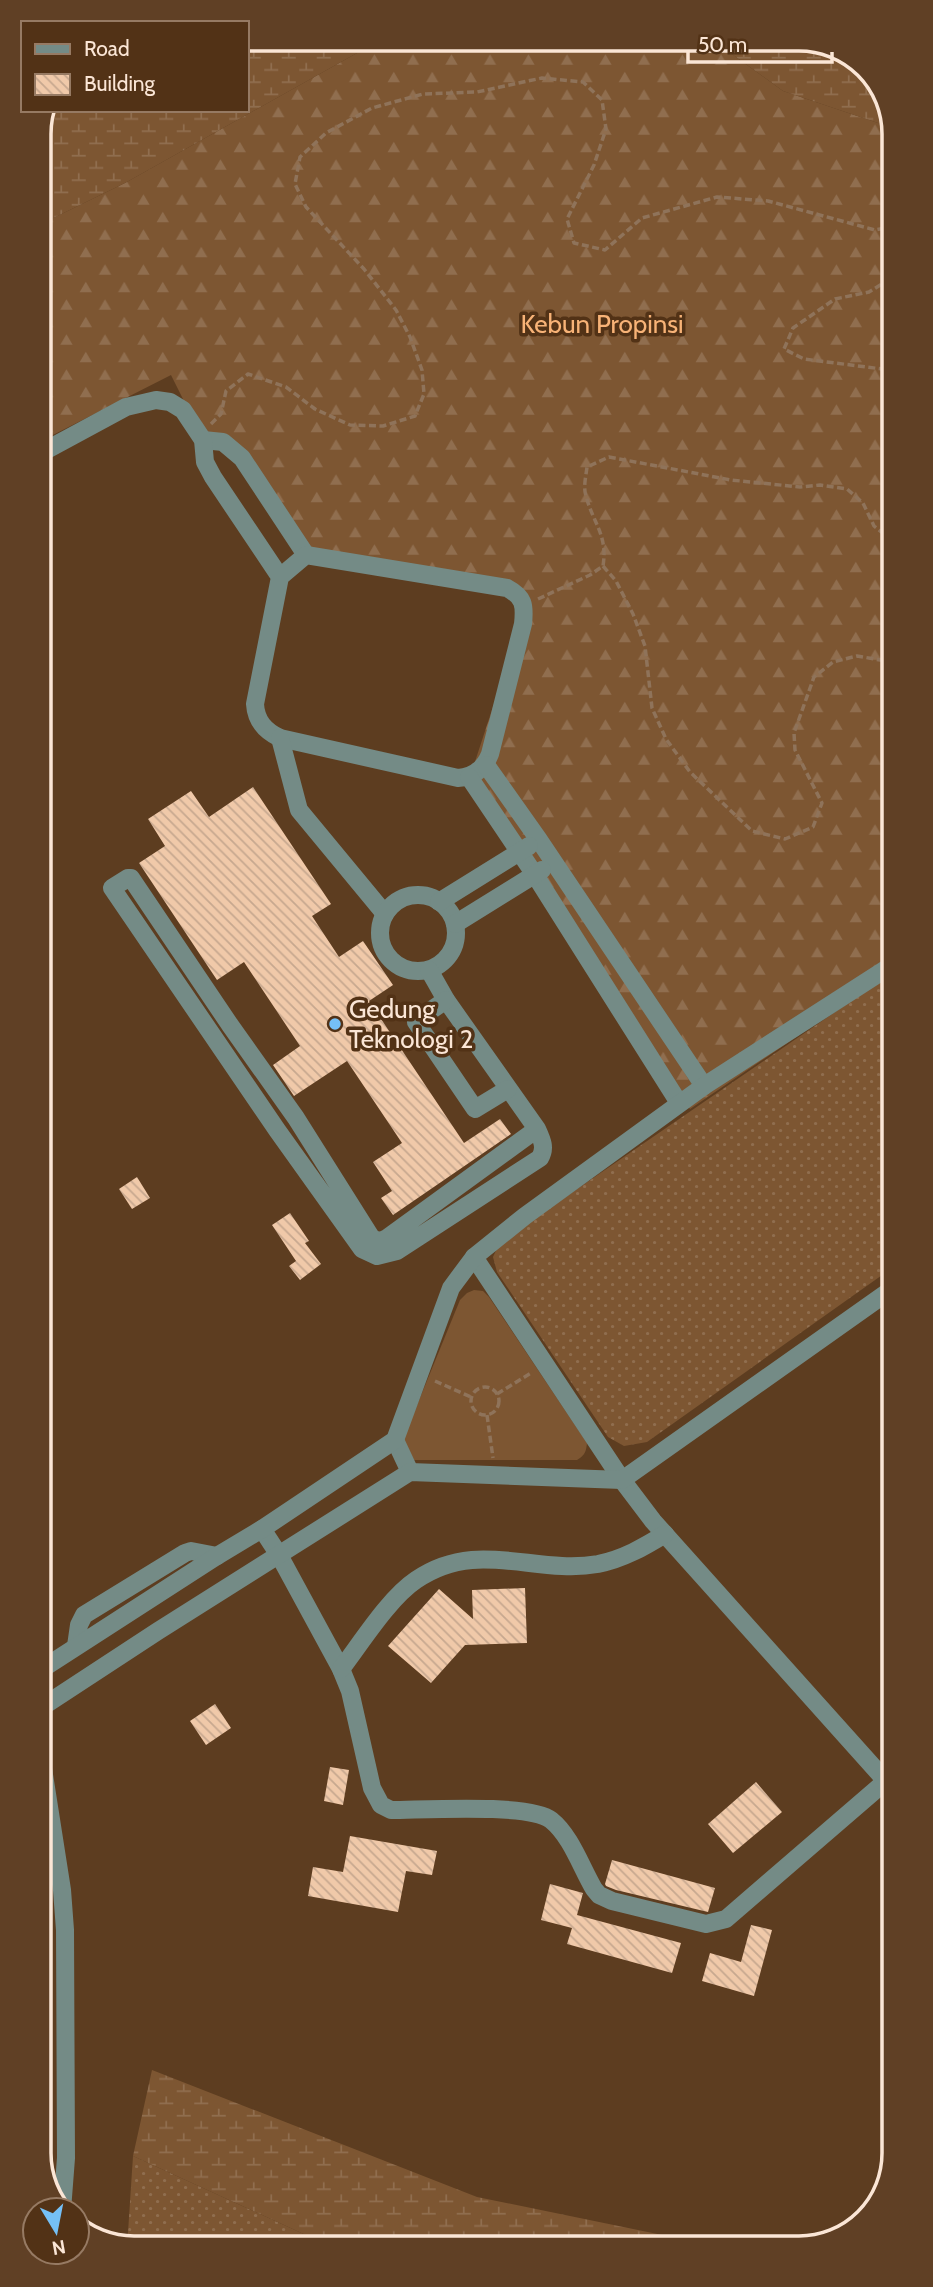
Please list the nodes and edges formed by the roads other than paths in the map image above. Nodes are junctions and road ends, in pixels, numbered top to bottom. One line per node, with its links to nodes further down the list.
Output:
1 (202, 438): 2 (street); 3 (street); 4 (street)
2 (51, 448)
3 (306, 555): 4 (street); 6 (street)
4 (280, 577): 5 (street)
5 (280, 738): 7 (street); 13 (street)
6 (486, 765): 7 (street); 8 (street)
7 (469, 777): 9 (street)
8 (539, 840): 9 (street); 10 (street)
9 (520, 852): 11 (street); 12 (street)
10 (554, 863): 11 (street); 26 (street)
11 (535, 875): 15 (street); 28 (street)
12 (439, 902): 13 (street); 15 (street)
13 (384, 914): 17 (street)
14 (157, 918): 16 (street); 16 (street); 19 (street)
15 (455, 924): 17 (street)
16 (140, 928): 20 (street)
17 (429, 970): 21 (street)
18 (882, 971): 26 (street)
19 (195, 973): 20 (street); 22 (street)
20 (178, 985): 23 (street)
21 (446, 1000): 27 (street); 27 (street)
22 (230, 1025): 23 (street); 24 (street)
23 (214, 1037): 25 (street)
24 (261, 1068): 25 (street); 29 (street)
25 (243, 1079): 31 (street)
26 (704, 1086): 28 (street)
27 (508, 1089): 30 (street)
28 (679, 1103): 33 (street)
29 (296, 1118): 31 (street); 32 (street)
30 (537, 1129): 32 (street); 32 (street)
31 (277, 1130): 32 (street)
32 (392, 1245)
33 (474, 1257): 35 (street); 37 (street)
34 (882, 1302): 37 (street)
35 (395, 1440): 36 (street); 38 (street)
36 (410, 1472): 37 (street); 40 (street)
37 (622, 1480): 39 (street)
38 (262, 1529): 40 (street); 41 (street)
39 (665, 1534): 42 (street); 44 (street)
40 (279, 1555): 42 (street); 43 (street)
41 (51, 1663)
42 (341, 1669): 45 (street)
43 (51, 1701)
44 (882, 1775)
45 (882, 1791)
46 (51, 1816): 47 (street)
47 (63, 2196)

